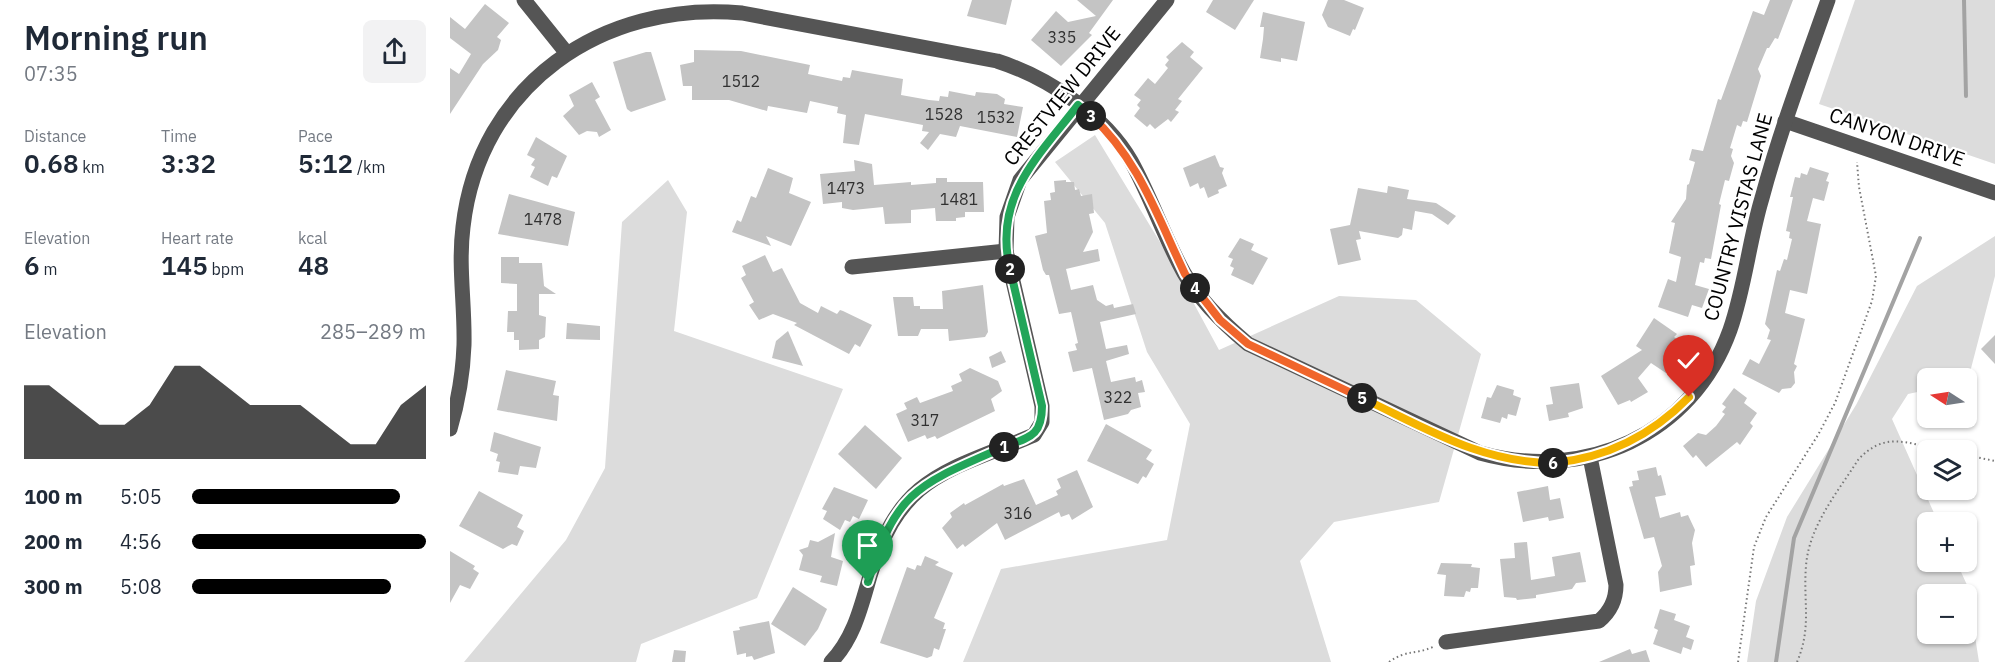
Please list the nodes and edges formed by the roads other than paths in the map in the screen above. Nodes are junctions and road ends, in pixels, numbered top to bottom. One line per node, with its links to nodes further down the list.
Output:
1 (524, 0): 4 (street)
2 (1167, 0): 5 (street, CRESTVIEW DRIVE)
3 (1828, 0): 6 (street, COUNTRY VISTAS LANE)
4 (565, 51): 5 (street, COUNTRY VISTAS LANE); 8 (street, COUNTRY VISTAS LANE)
5 (1078, 105): 9 (street, CRESTVIEW DRIVE); 12 (street, COUNTRY VISTAS LANE)
6 (1785, 121): 7 (street, CANYON DRIVE); 12 (street, COUNTRY VISTAS LANE)
7 (1995, 193)
8 (455, 246): 11 (street, COUNTRY VISTAS LANE)
9 (1006, 251): 10 (street); 14 (street, CRESTVIEW DRIVE)
10 (852, 267)
11 (450, 429)
12 (1590, 457): 13 (street)
13 (1446, 642)
14 (831, 662)

